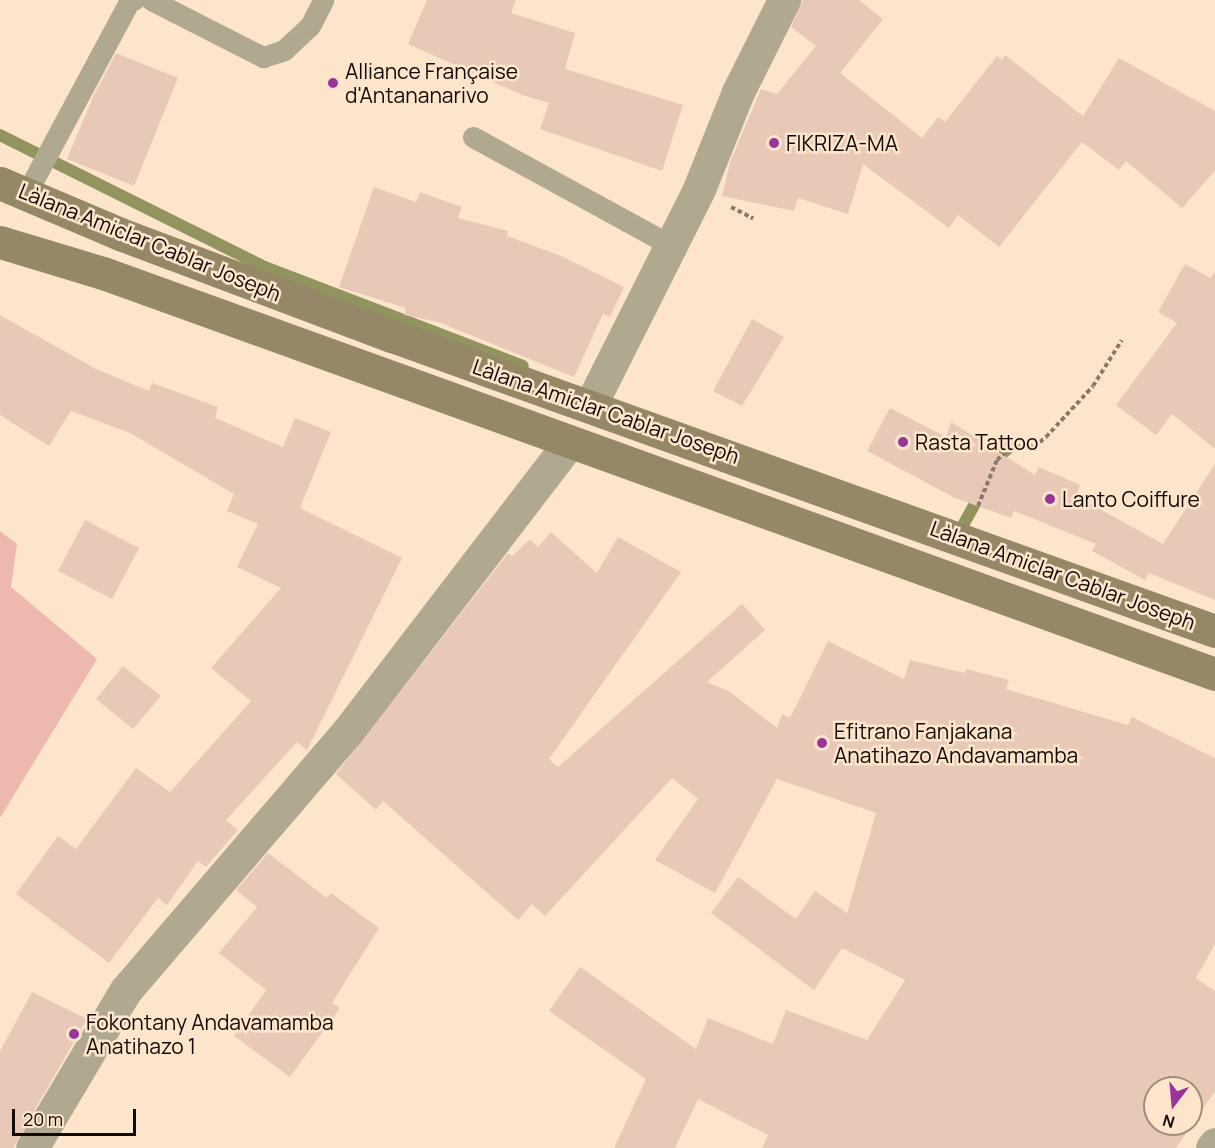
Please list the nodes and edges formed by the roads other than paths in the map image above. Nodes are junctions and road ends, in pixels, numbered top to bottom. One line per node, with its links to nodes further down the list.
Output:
1 (134, 0): 6 (lane)
2 (151, 0): 3 (lane)
3 (323, 0)
4 (784, 0): 8 (street)
5 (473, 137): 8 (lane)
6 (21, 181): 9 (main road, Làlana Amiclar Cablar Joseph)
7 (0, 242): 10 (main road, Làlana Amiclar Cablar Joseph)
8 (670, 245): 9 (street)
9 (590, 406): 11 (main road, Làlana Amiclar Cablar Joseph)
10 (570, 442): 12 (main road, Làlana Amiclar Cablar Joseph); 14 (street)
11 (1215, 631)
12 (1215, 674)
13 (1215, 1144): 15 (street)
14 (32, 1148)
15 (1212, 1148)

